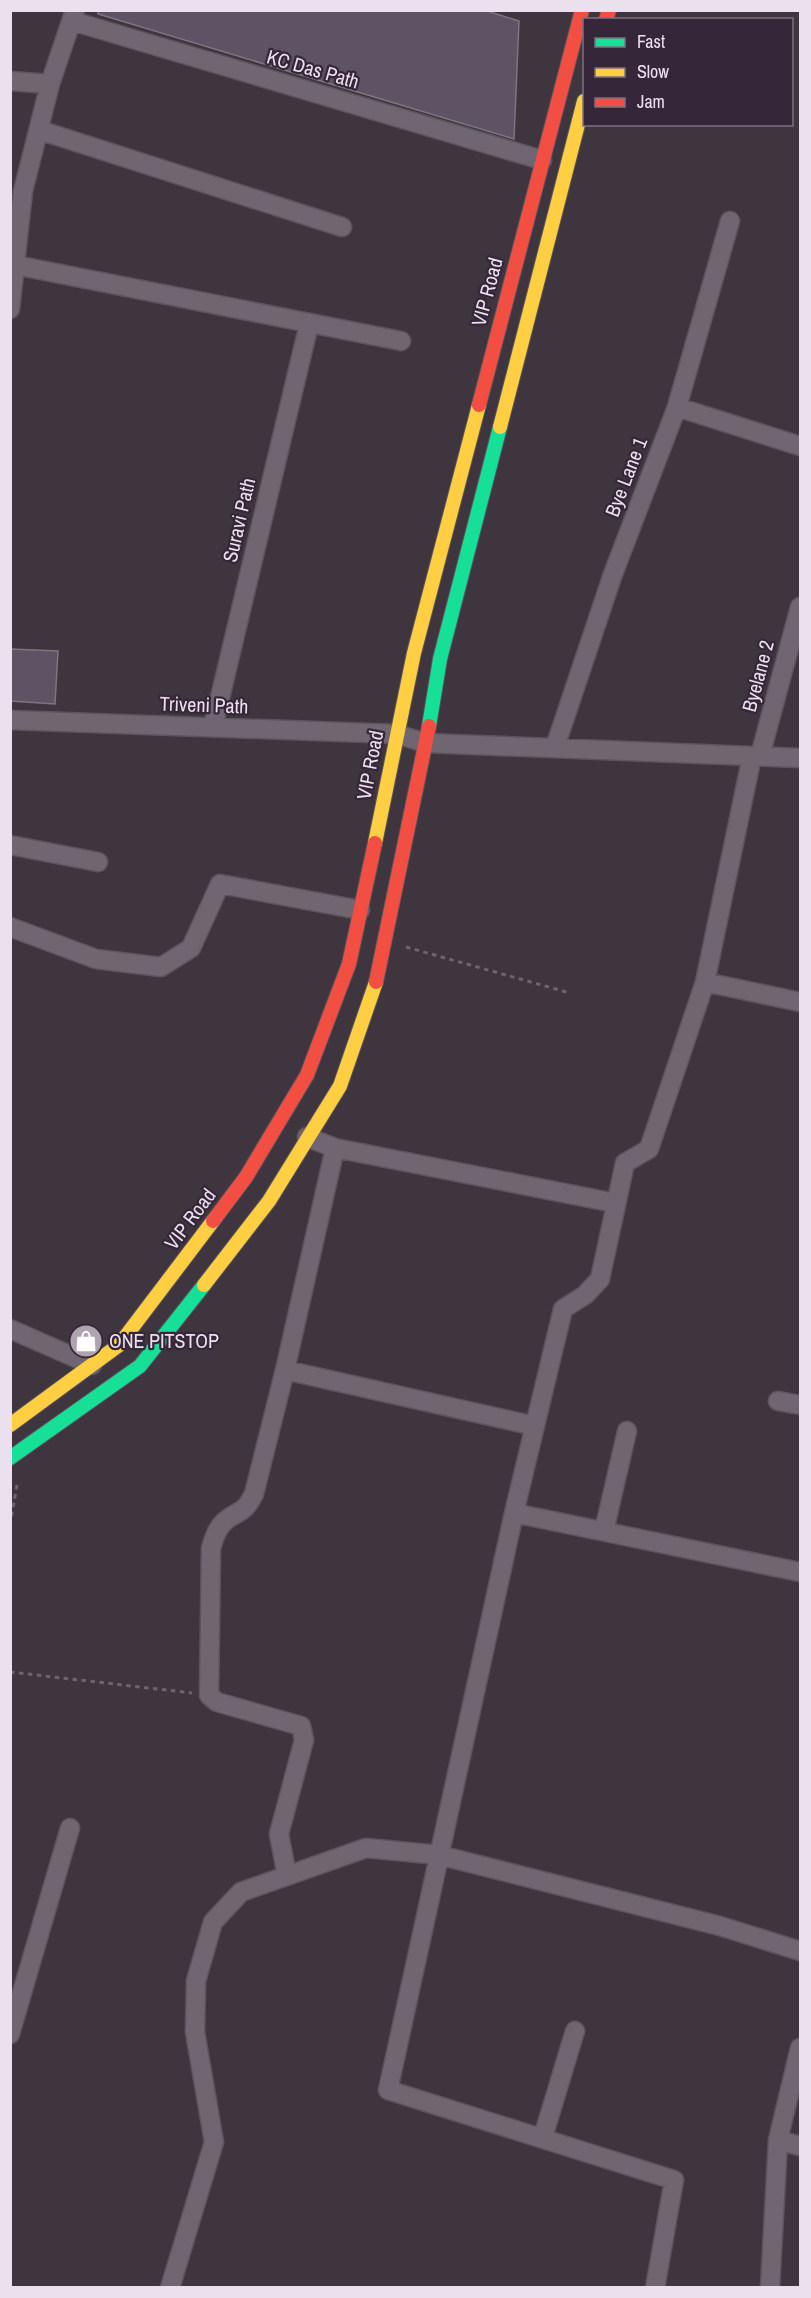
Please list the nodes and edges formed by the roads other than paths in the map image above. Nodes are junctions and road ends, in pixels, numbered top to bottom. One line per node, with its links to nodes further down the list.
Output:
1 (582, 10): 7 (main road, VIP Road)
2 (74, 16): 4 (street); 7 (street, KC Das Path)
3 (10, 81): 4 (street)
4 (50, 84): 6 (street)
5 (583, 109): 21 (main road)
6 (39, 130): 8 (street); 10 (street)
7 (542, 159): 20 (main road, VIP Road)
8 (17, 190): 11 (street)
9 (730, 221): 15 (street, Bye Lane 1)
10 (342, 227)
11 (15, 266): 12 (street); 13 (street)
12 (10, 309)
13 (309, 324): 14 (street); 19 (street, Suravi Path)
14 (401, 341)
15 (677, 406): 16 (street); 22 (street, Bye Lane 1)
16 (801, 446)
17 (801, 607): 23 (street, Byelane 2)
18 (10, 720): 19 (street, Triveni Path)
19 (213, 727): 20 (street, Triveni Path)
20 (396, 734): 21 (street, Triveni Path); 27 (main road, VIP Road)
21 (426, 743): 22 (street, Triveni Path); 31 (main road)
22 (555, 747): 23 (street, Triveni Path)
23 (756, 756): 24 (street, Triveni Path); 29 (street, Byelane 2)
24 (801, 758)
25 (10, 845): 26 (street)
26 (98, 862)
27 (360, 910): 28 (street); 35 (main road, VIP Road)
28 (10, 927)
29 (705, 982): 30 (street); 33 (street, Byelane 2)
30 (801, 1002)
31 (307, 1137): 32 (street); 42 (main road)
32 (335, 1148): 33 (street); 36 (street)
33 (615, 1203): 40 (street, Byelane 2)
34 (10, 1329): 35 (street)
35 (92, 1365): 39 (main road, VIP Road)
36 (285, 1371): 40 (street); 48 (street)
37 (778, 1401): 38 (street)
38 (801, 1405)
39 (10, 1425)
40 (535, 1426): 43 (street, Byelane 2)
41 (627, 1431): 44 (street)
42 (13, 1453)
43 (514, 1512): 44 (street); 47 (street, Byelane 2)
44 (604, 1532): 45 (street)
45 (801, 1572)
46 (70, 1828): 51 (street)
47 (440, 1855): 48 (street); 49 (street); 53 (street, Byelane 2)
48 (287, 1876): 56 (street)
49 (801, 1951)
50 (575, 2031): 53 (street)
51 (10, 2034)
52 (801, 2048): 54 (street)
53 (543, 2138): 57 (street)
54 (778, 2140): 55 (street); 58 (street)
55 (801, 2146)
56 (170, 2288)
57 (655, 2288)
58 (770, 2288)

